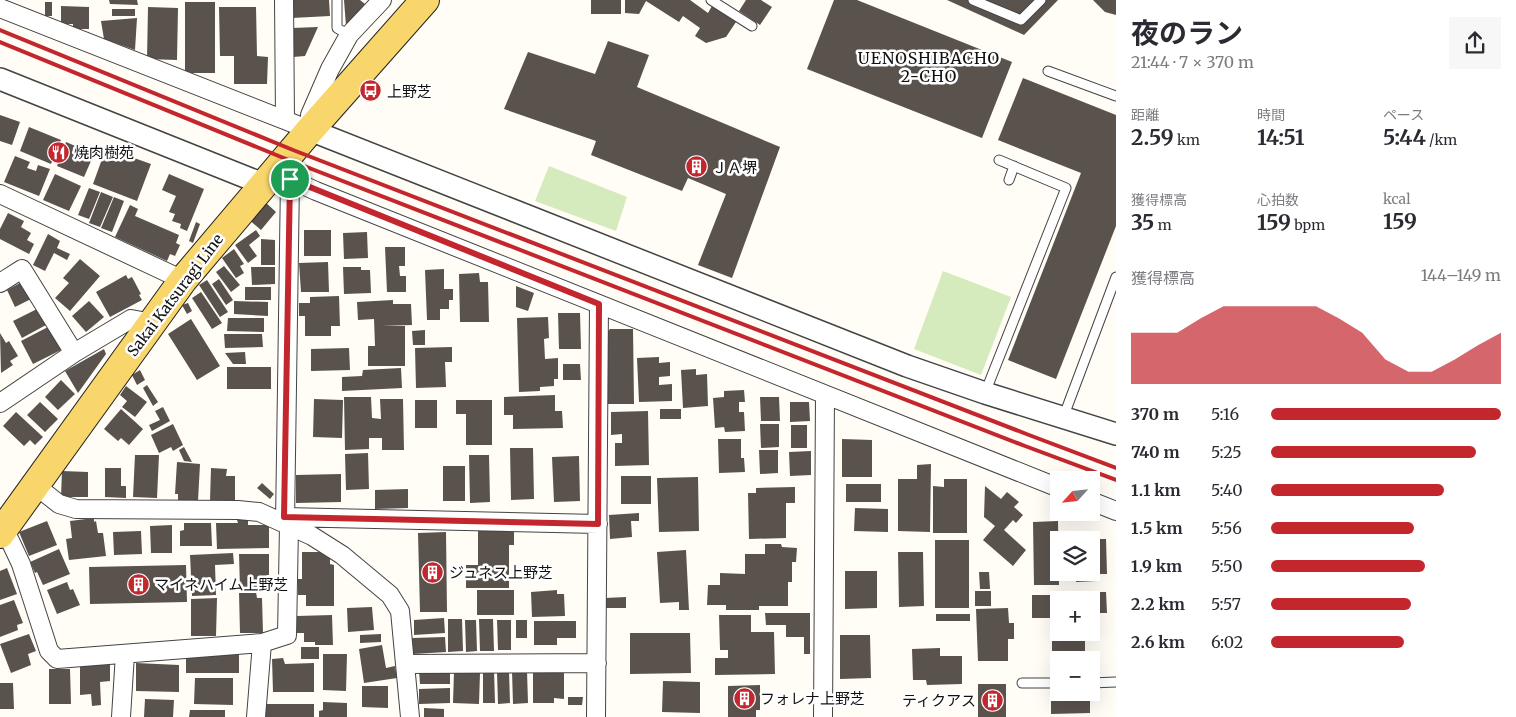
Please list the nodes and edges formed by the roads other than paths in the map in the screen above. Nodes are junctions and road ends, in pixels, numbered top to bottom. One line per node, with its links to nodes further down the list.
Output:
1 (284, 0): 14 (street)
2 (337, 0): 10 (lane)
3 (380, 0): 10 (street)
4 (425, 0): 15 (main road, Sakai Katsuragi Line)
5 (711, 0): 9 (lane)
6 (972, 0): 7 (lane)
7 (1042, 0)
8 (0, 8): 14 (street)
9 (752, 26)
10 (349, 35): 15 (street)
11 (1048, 71): 13 (lane)
12 (0, 79): 18 (street)
13 (1116, 96)
14 (285, 120): 15 (street)
15 (310, 130): 18 (main road, Sakai Katsuragi Line); 27 (street)
16 (999, 160): 17 (lane)
17 (1014, 166): 19 (lane); 27 (lane)
18 (276, 179): 22 (main road, Sakai Katsuragi Line); 24 (street); 36 (street)
19 (1009, 180)
20 (0, 194): 22 (street)
21 (1116, 277): 30 (lane)
22 (183, 280): 25 (main road, Sakai Katsuragi Line)
23 (0, 283): 26 (street)
24 (599, 304): 28 (street); 37 (street)
25 (153, 323): 26 (street); 33 (main road, Sakai Katsuragi Line)
26 (74, 353): 29 (street)
27 (985, 393): 30 (street)
28 (825, 395): 32 (street); 52 (street)
29 (0, 403)
30 (1063, 418): 31 (street)
31 (1116, 434)
32 (1050, 484)
33 (36, 485): 36 (street); 38 (main road, Sakai Katsuragi Line)
34 (1100, 505): 35 (street)
35 (1116, 511)
36 (286, 522): 37 (street); 39 (street); 42 (street)
37 (598, 524): 41 (street)
38 (2, 531): 40 (street)
39 (262, 643): 40 (street); 49 (street)
40 (125, 654): 48 (street)
41 (597, 663): 42 (street); 51 (street)
42 (405, 664): 50 (street)
43 (1116, 682): 46 (lane)
44 (1022, 683): 45 (lane)
45 (1050, 683)
46 (1100, 683)
47 (114, 717): 48 (street)
48 (121, 717)
49 (256, 717)
50 (410, 717)
51 (596, 717)
52 (822, 717)

